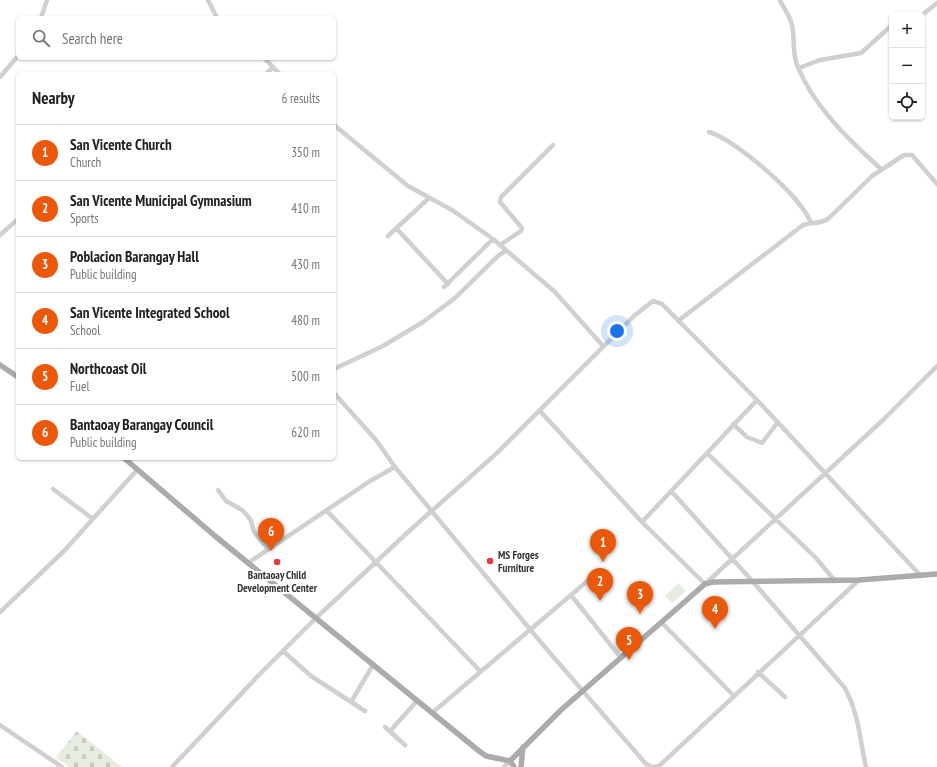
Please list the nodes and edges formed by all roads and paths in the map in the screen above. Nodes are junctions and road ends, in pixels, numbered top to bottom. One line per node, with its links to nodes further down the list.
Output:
1 (47, 0): 6 (street)
2 (208, 0): 7 (street)
3 (780, 0): 12 (street)
4 (937, 3): 5 (street)
5 (925, 13)
6 (41, 16)
7 (216, 16)
8 (889, 28): 12 (street)
9 (16, 58): 15 (street)
10 (266, 60): 11 (street)
11 (272, 67): 13 (street); 14 (street)
12 (799, 68): 19 (street)
13 (268, 72)
14 (278, 72)
15 (0, 77)
16 (336, 127): 21 (street)
17 (709, 132): 23 (street)
18 (553, 145): 28 (street)
19 (882, 169): 20 (street); 23 (street)
20 (937, 184)
21 (429, 198): 24 (street); 27 (street)
22 (16, 221): 25 (street)
23 (811, 223): 30 (street)
24 (397, 229): 26 (street); 27 (street)
25 (0, 235)
26 (388, 236)
27 (493, 239): 28 (street)
28 (500, 245): 29 (street)
29 (506, 251): 31 (street); 34 (street)
30 (678, 321): 31 (street); 37 (street)
31 (603, 346): 38 (street)
32 (0, 365): 35 (main road)
33 (937, 366): 45 (street)
34 (336, 368)
35 (16, 376)
36 (336, 395): 43 (street)
37 (757, 400): 39 (street); 40 (street)
38 (540, 412): 50 (street); 53 (street)
39 (778, 422): 40 (street); 45 (street)
40 (733, 424): 41 (street)
41 (708, 454): 48 (street); 52 (street)
42 (126, 460): 44 (main road)
43 (395, 467): 49 (street); 50 (street)
44 (137, 470): 51 (street); 57 (main road)
45 (825, 472): 52 (street); 59 (street)
46 (53, 489): 51 (street)
47 (218, 490): 54 (street)
48 (672, 492): 53 (street); 55 (street)
49 (327, 511): 54 (street); 56 (street)
50 (431, 511): 56 (street); 69 (street)
51 (93, 519): 66 (street)
52 (775, 519): 55 (street); 62 (street)
53 (642, 522): 64 (street)
54 (268, 549): 57 (street)
55 (732, 557): 63 (street); 64 (street)
56 (375, 562): 67 (street); 74 (street)
57 (248, 563): 67 (main road)
58 (937, 574): 59 (main road)
59 (920, 575): 61 (main road)
60 (591, 578): 65 (street)
61 (860, 580): 62 (main road); 70 (street)
62 (835, 581): 63 (main road)
63 (754, 583): 64 (main road); 70 (street)
64 (705, 584): 68 (main road)
65 (571, 595): 69 (street); 72 (street)
66 (0, 612)
67 (316, 618): 71 (street); 73 (main road)
68 (662, 623): 72 (main road); 77 (street)
69 (531, 629): 74 (street); 76 (street)
70 (798, 635): 75 (street); 94 (street)
71 (283, 651): 80 (street); 90 (street)
72 (622, 658): 76 (main road)
73 (373, 665): 79 (main road); 80 (street)
74 (480, 671): 82 (street)
75 (758, 672): 77 (street); 78 (street)
76 (583, 692): 77 (street); 87 (main road)
77 (734, 696)
78 (785, 697)
79 (417, 701): 82 (main road); 85 (street)
80 (351, 702): 81 (street)
81 (365, 711)
82 (432, 713): 88 (main road)
83 (0, 724): 89 (street)
84 (386, 727): 85 (street)
85 (390, 731): 86 (street)
86 (405, 745)
87 (523, 747): 88 (main road); 93 (main road)
88 (510, 761): 91 (street); 92 (main road)
89 (59, 766)
90 (172, 767)
91 (504, 767)
92 (514, 767)
93 (521, 767)
94 (866, 767)

